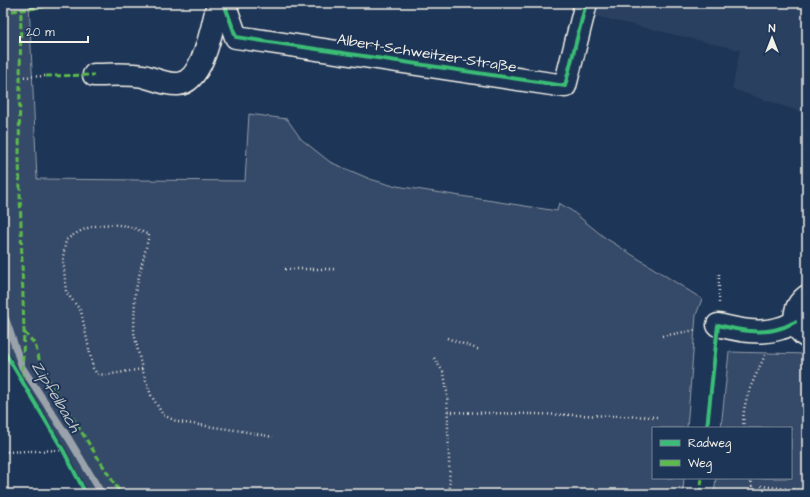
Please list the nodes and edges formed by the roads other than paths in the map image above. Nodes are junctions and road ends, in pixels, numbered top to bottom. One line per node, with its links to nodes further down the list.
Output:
1 (218, 3): 4 (street)
2 (224, 3): 3 (street, Albert-Schweitzer-Straße)
3 (584, 8)
4 (94, 76)
5 (807, 296): 7 (street)
6 (718, 325): 7 (street)
7 (801, 329)

